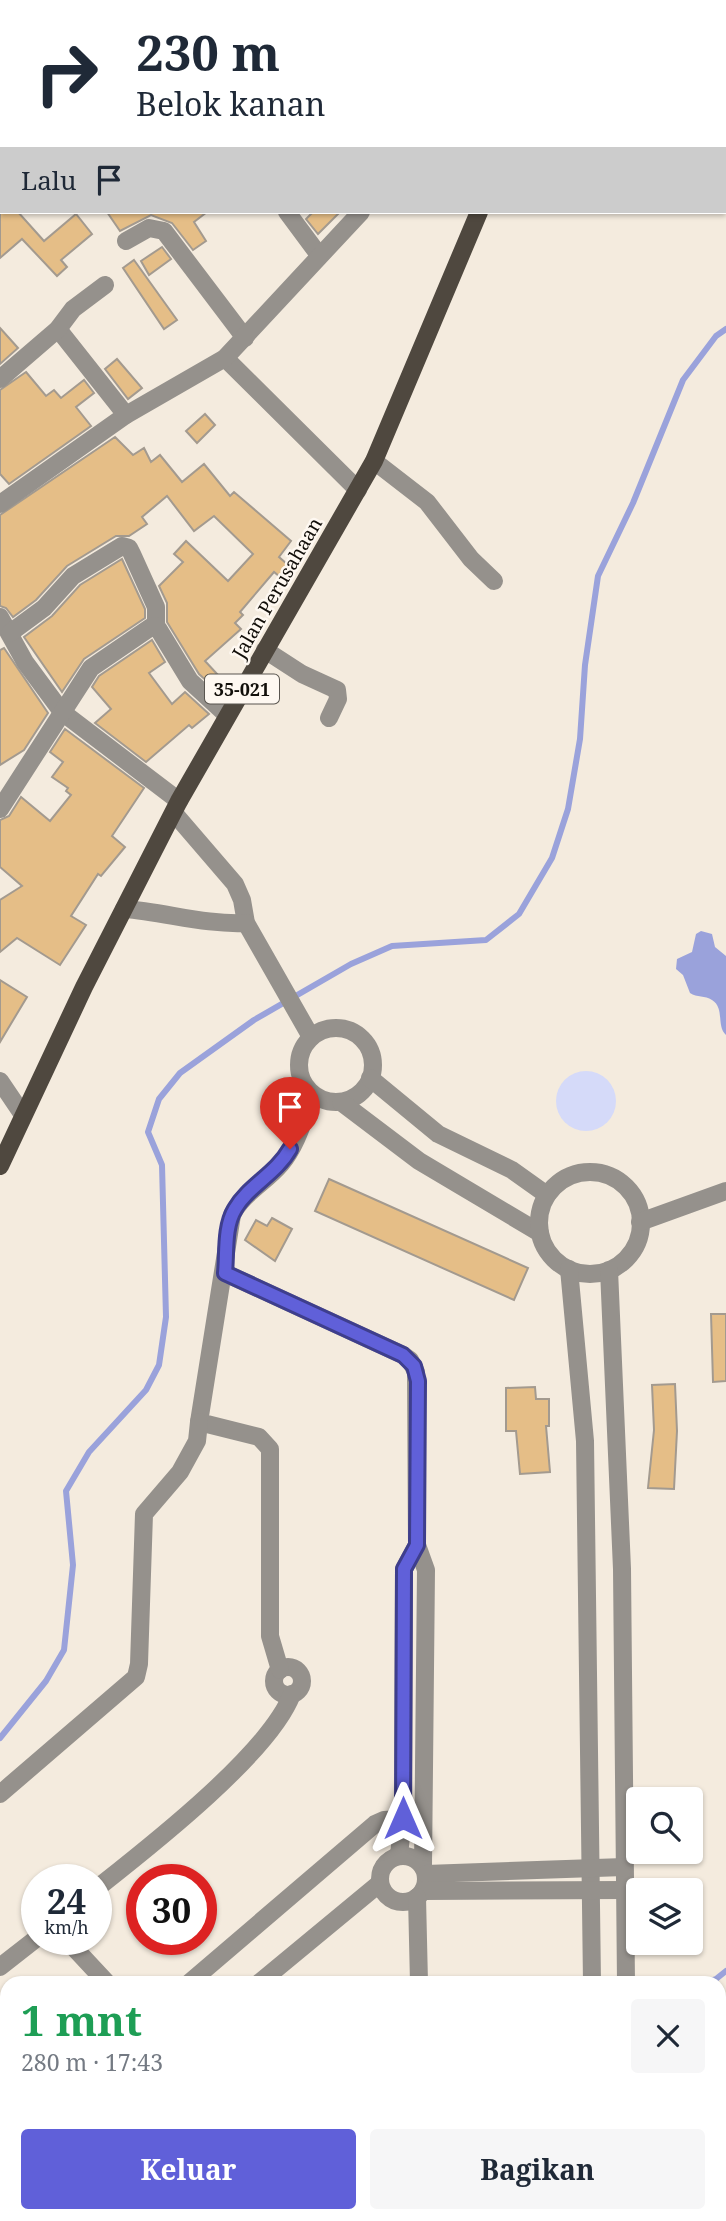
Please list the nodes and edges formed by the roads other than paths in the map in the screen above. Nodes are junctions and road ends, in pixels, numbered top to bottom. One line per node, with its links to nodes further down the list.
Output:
1 (288, 214): 5 (street)
2 (359, 214): 5 (street)
3 (473, 215): 12 (main road, Jalan Perusahaan / 35-021)
4 (127, 241): 8 (street)
5 (319, 255): 8 (street)
6 (105, 285): 7 (street)
7 (58, 330): 10 (street); 11 (street)
8 (245, 338): 9 (street)
9 (225, 358): 11 (street); 13 (street)
10 (0, 379)
11 (127, 415): 14 (street)
12 (374, 461): 13 (main road, Jalan Perusahaan / 35-021); 15 (street)
13 (358, 490): 19 (main road, Jalan Perusahaan / 35-021)
14 (0, 504)
15 (494, 581)
16 (0, 617): 18 (street)
17 (156, 625): 18 (street); 20 (street); 21 (street)
18 (7, 641): 20 (street)
19 (265, 650): 21 (main road, Jalan Perusahaan / 35-021); 22 (street)
20 (62, 712): 23 (street); 24 (street)
21 (228, 715): 23 (main road, Jalan Perusahaan / 35-021)
22 (329, 718)
23 (176, 807): 25 (main road, Jalan Perusahaan / 35-021); 26 (street)
24 (0, 809)
25 (124, 909): 26 (street); 32 (main road, Jalan Perusahaan / 35-021)
26 (246, 923): 27 (street)
27 (311, 1037): 28 (street); 30 (street)
28 (370, 1078): 31 (street); 35 (street)
29 (0, 1082): 32 (street)
30 (313, 1095): 31 (street); 40 (street)
31 (341, 1102): 37 (street)
32 (23, 1115): 33 (main road, Jalan Perusahaan / 35-021)
33 (0, 1166)
34 (726, 1191): 36 (street)
35 (547, 1195): 36 (street); 37 (street)
36 (640, 1222): 39 (street)
37 (540, 1233): 38 (street)
38 (569, 1269): 39 (street); 48 (street)
39 (608, 1270): 47 (street)
40 (225, 1273): 41 (street); 42 (street)
41 (198, 1422): 43 (street); 49 (street)
42 (417, 1545): 44 (street); 45 (street)
43 (0, 1794)
44 (403, 1818): 45 (street); 46 (street); 58 (street)
45 (425, 1819): 50 (street)
46 (399, 1856): 50 (street); 51 (street)
47 (624, 1867): 48 (street); 53 (street)
48 (592, 1871): 50 (street); 52 (street)
49 (112, 1875)
50 (422, 1882): 51 (street); 52 (street); 60 (street)
51 (380, 1883): 59 (street)
52 (593, 1891): 53 (street); 61 (street)
53 (624, 1891): 62 (street)
54 (21, 1951): 56 (street)
55 (81, 1955): 57 (street)
56 (0, 1967)
57 (100, 1976)
58 (198, 1976)
59 (277, 1976)
60 (419, 1976)
61 (592, 1976)
62 (625, 1976)

